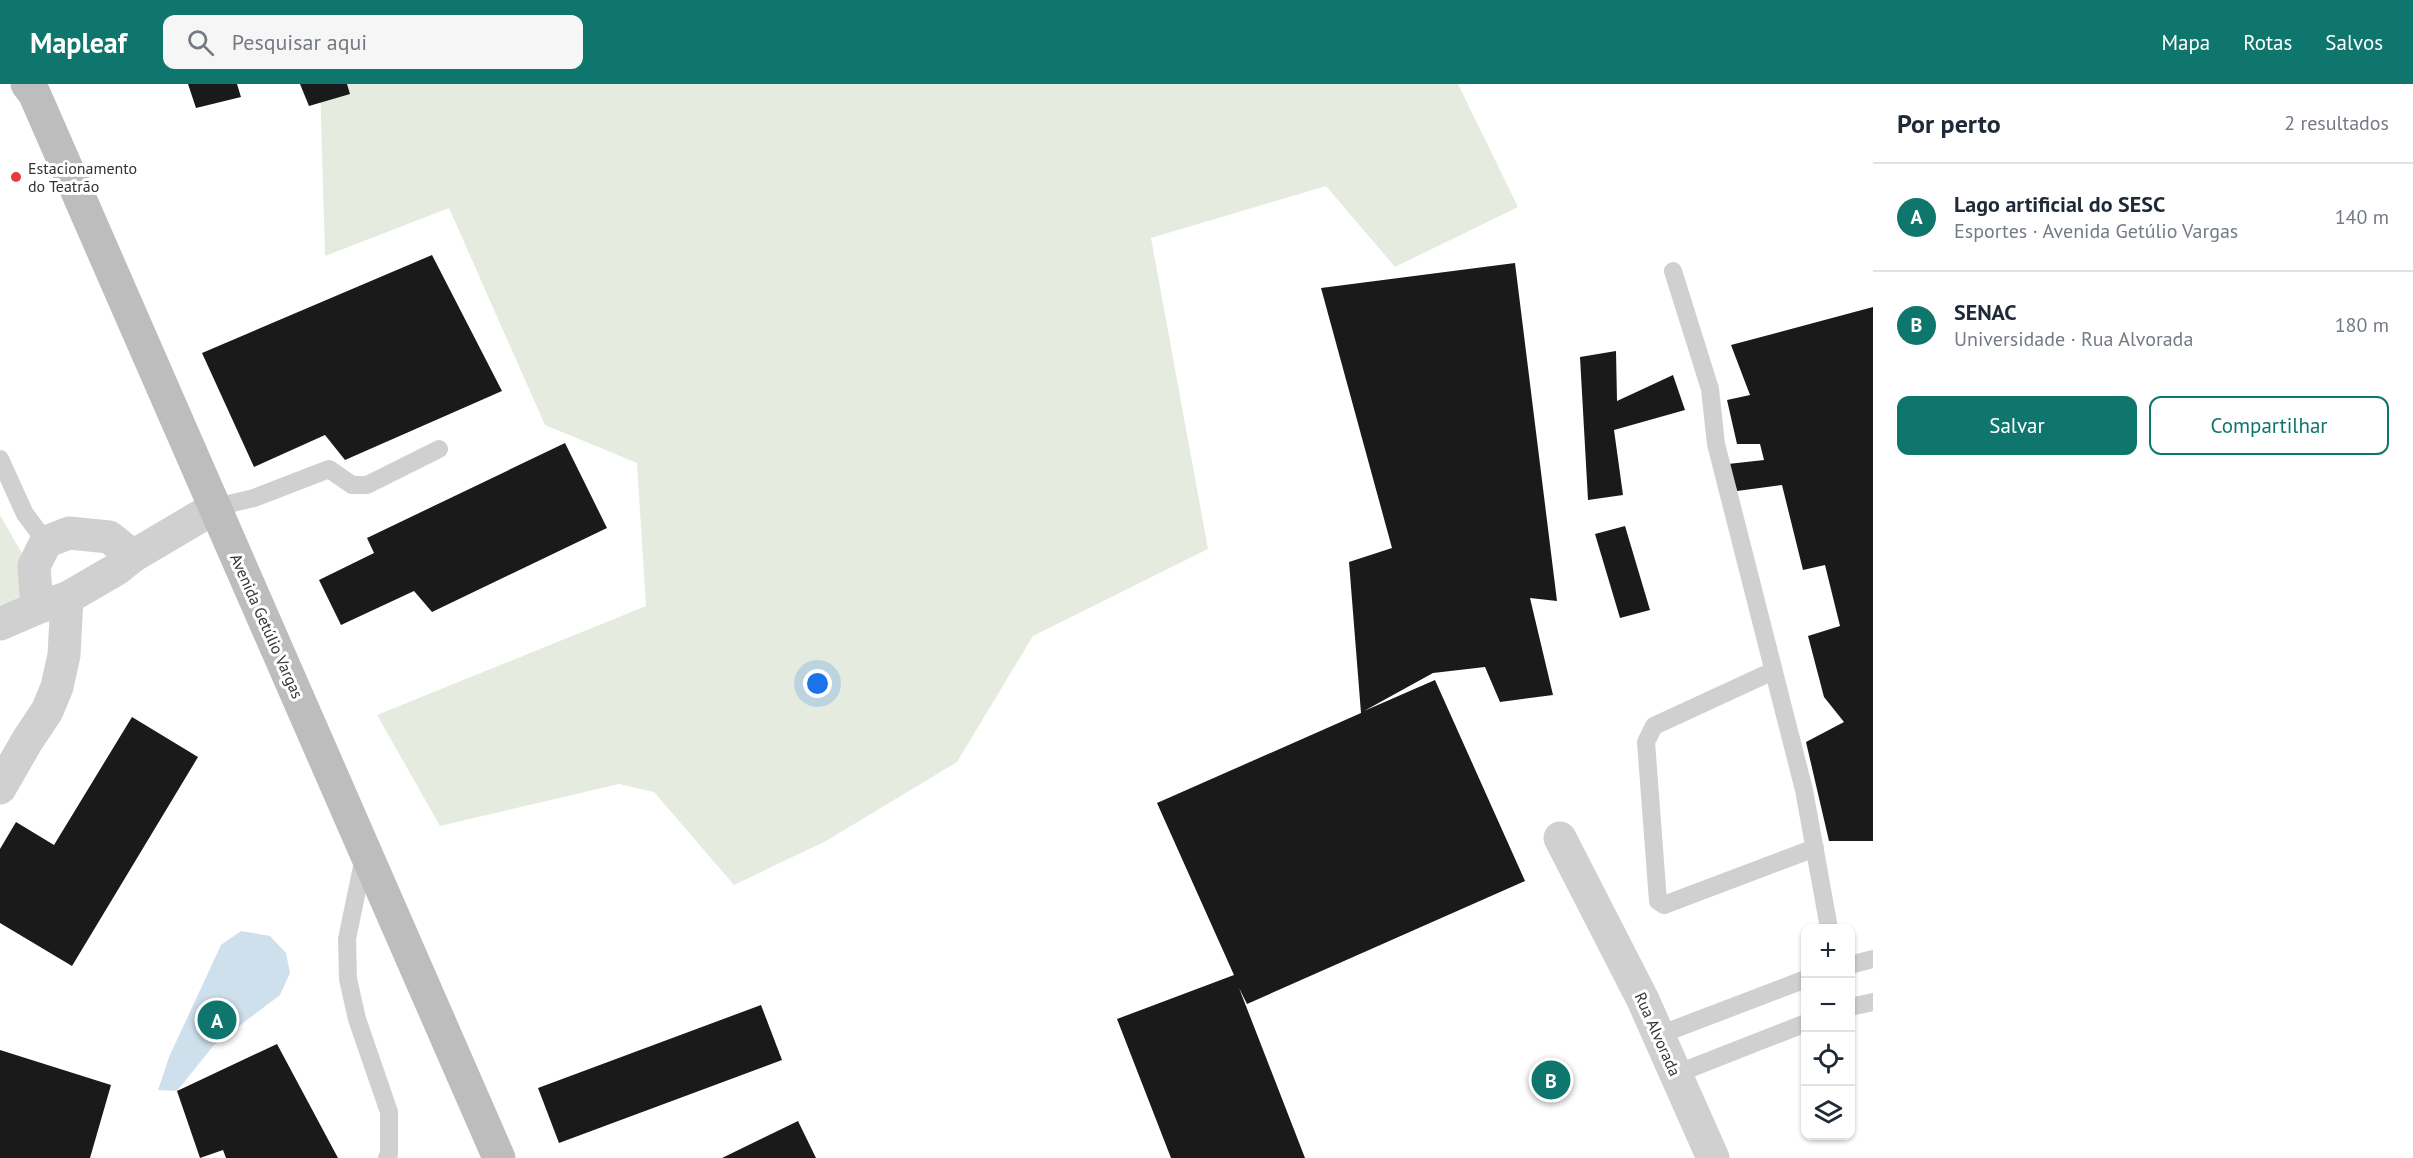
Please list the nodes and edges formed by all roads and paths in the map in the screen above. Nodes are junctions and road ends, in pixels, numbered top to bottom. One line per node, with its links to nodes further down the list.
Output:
1 (32, 87): 5 (street, Avenida Getúlio Vargas)
2 (1673, 271): 10 (lane)
3 (439, 449): 5 (lane)
4 (0, 459): 6 (lane)
5 (216, 507): 7 (street); 14 (street, Avenida Getúlio Vargas)
6 (46, 542): 7 (street); 8 (street)
7 (133, 556): 8 (street)
8 (52, 603): 9 (street); 11 (street)
9 (0, 624)
10 (1773, 671): 13 (lane); 13 (lane)
11 (0, 788)
12 (1560, 838): 22 (street, Rua Alvorada)
13 (1815, 848): 15 (lane)
14 (365, 850): 24 (lane); 25 (street, Avenida Getúlio Vargas)
15 (1828, 924)
16 (1873, 959): 17 (lane)
17 (1855, 963)
18 (1801, 981): 22 (lane)
19 (1873, 1002): 20 (lane)
20 (1855, 1007)
21 (1801, 1025): 23 (lane)
22 (1659, 1035): 23 (street, Rua Alvorada)
23 (1676, 1074): 26 (street, Rua Alvorada)
24 (387, 1158)
25 (499, 1158)
26 (1713, 1158)

